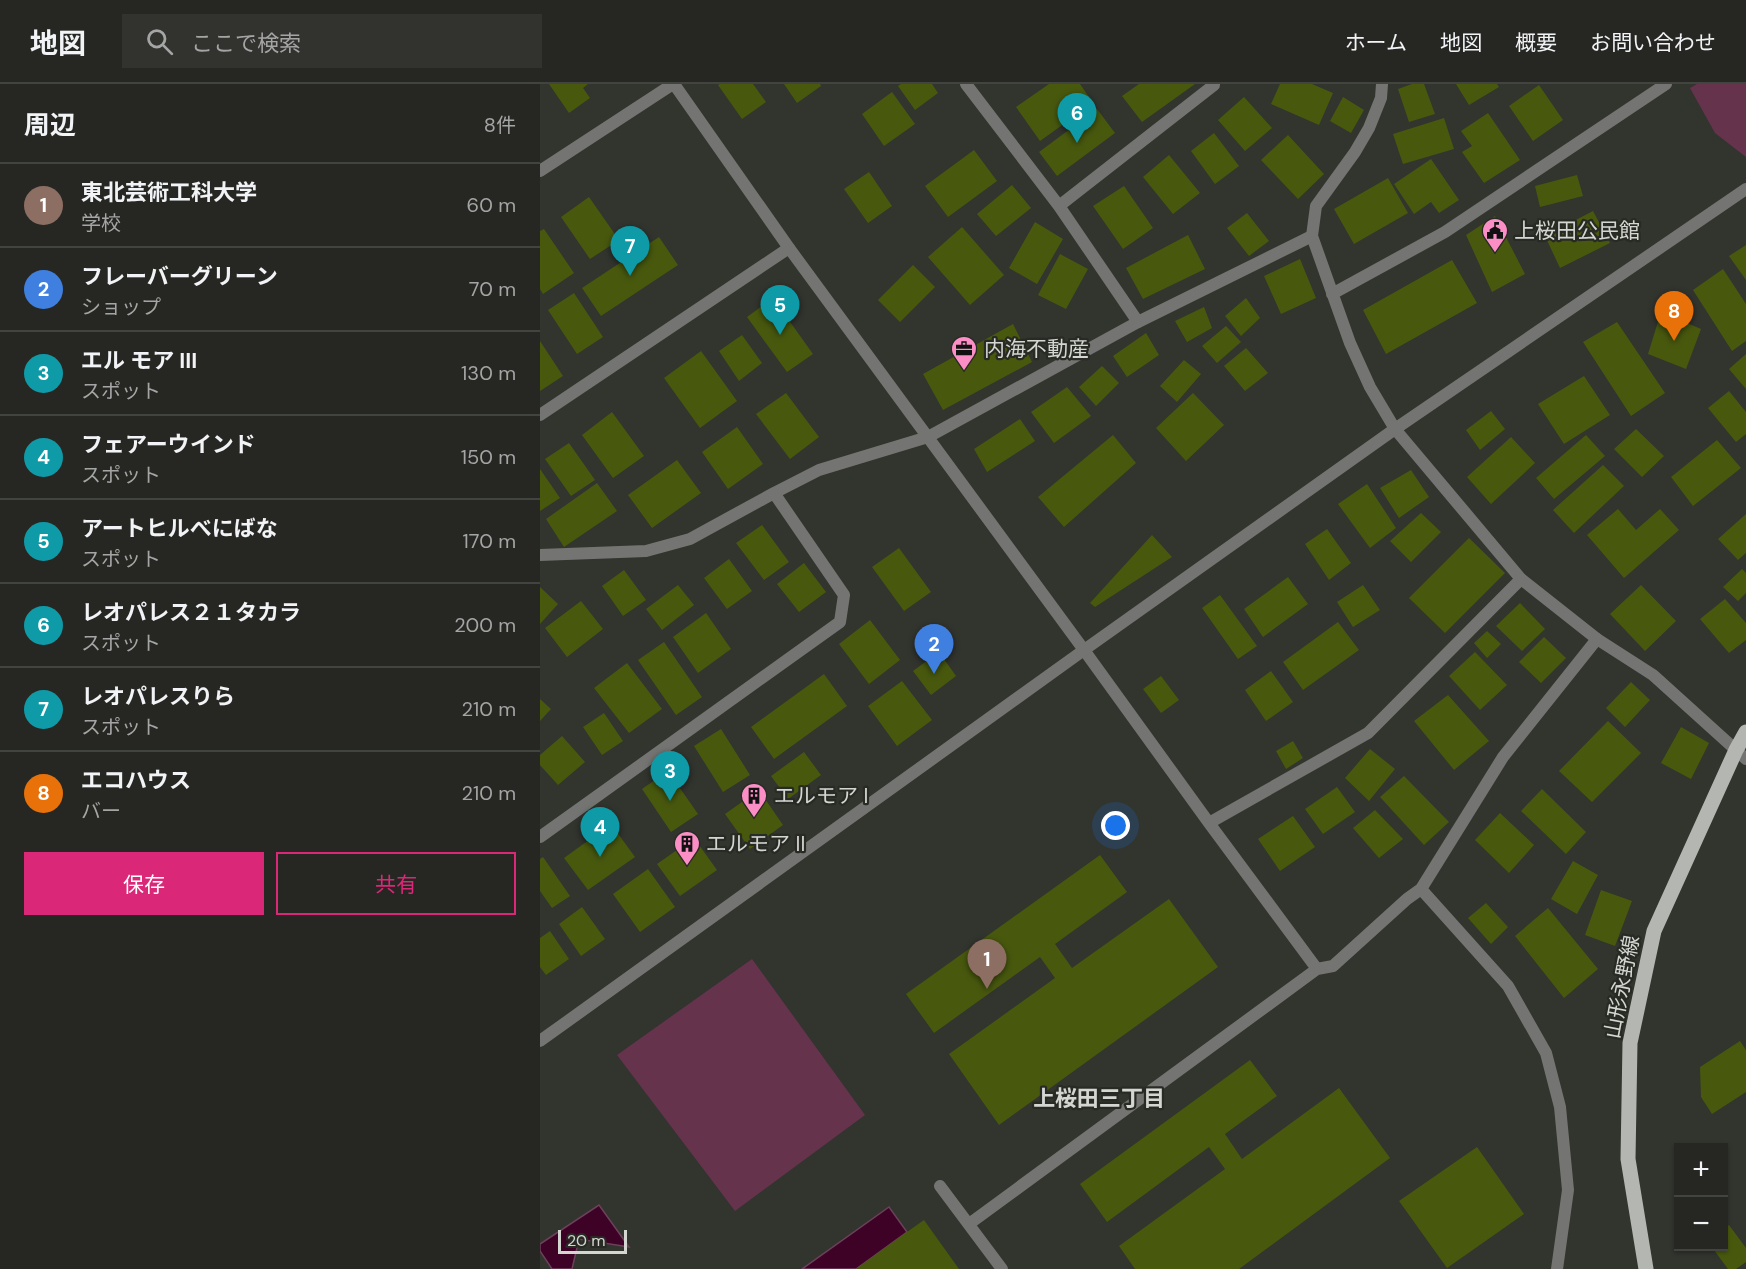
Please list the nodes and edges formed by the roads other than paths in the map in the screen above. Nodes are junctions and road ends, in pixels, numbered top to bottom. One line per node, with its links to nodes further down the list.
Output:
1 (673, 84): 6 (street); 10 (street)
2 (966, 84): 8 (street)
3 (1214, 84): 8 (street)
4 (1383, 84): 9 (street)
5 (1666, 84): 11 (street)
6 (540, 171)
7 (1746, 189): 14 (street)
8 (1059, 206): 12 (street)
9 (1312, 236): 11 (street); 12 (street)
10 (789, 248): 13 (street); 15 (street)
11 (1332, 294): 14 (street)
12 (1138, 322): 15 (street)
13 (540, 415)
14 (1395, 429): 18 (street); 20 (street)
15 (928, 437): 16 (street); 20 (street)
16 (774, 493): 17 (street); 24 (street)
17 (540, 555)
18 (1521, 579): 19 (street); 23 (street)
19 (1597, 639): 22 (street); 25 (street)
20 (1084, 650): 23 (street); 27 (street)
21 (1746, 732): 22 (main road, 山形永野線)
22 (1741, 755): 32 (main road, 山形永野線)
23 (1209, 823): 26 (street)
24 (540, 837)
25 (1421, 889): 26 (street); 31 (street)
26 (1317, 969): 29 (street)
27 (540, 1041)
28 (940, 1186): 29 (street)
29 (969, 1224): 30 (street)
30 (1002, 1269)
31 (1557, 1269)
32 (1646, 1269)

